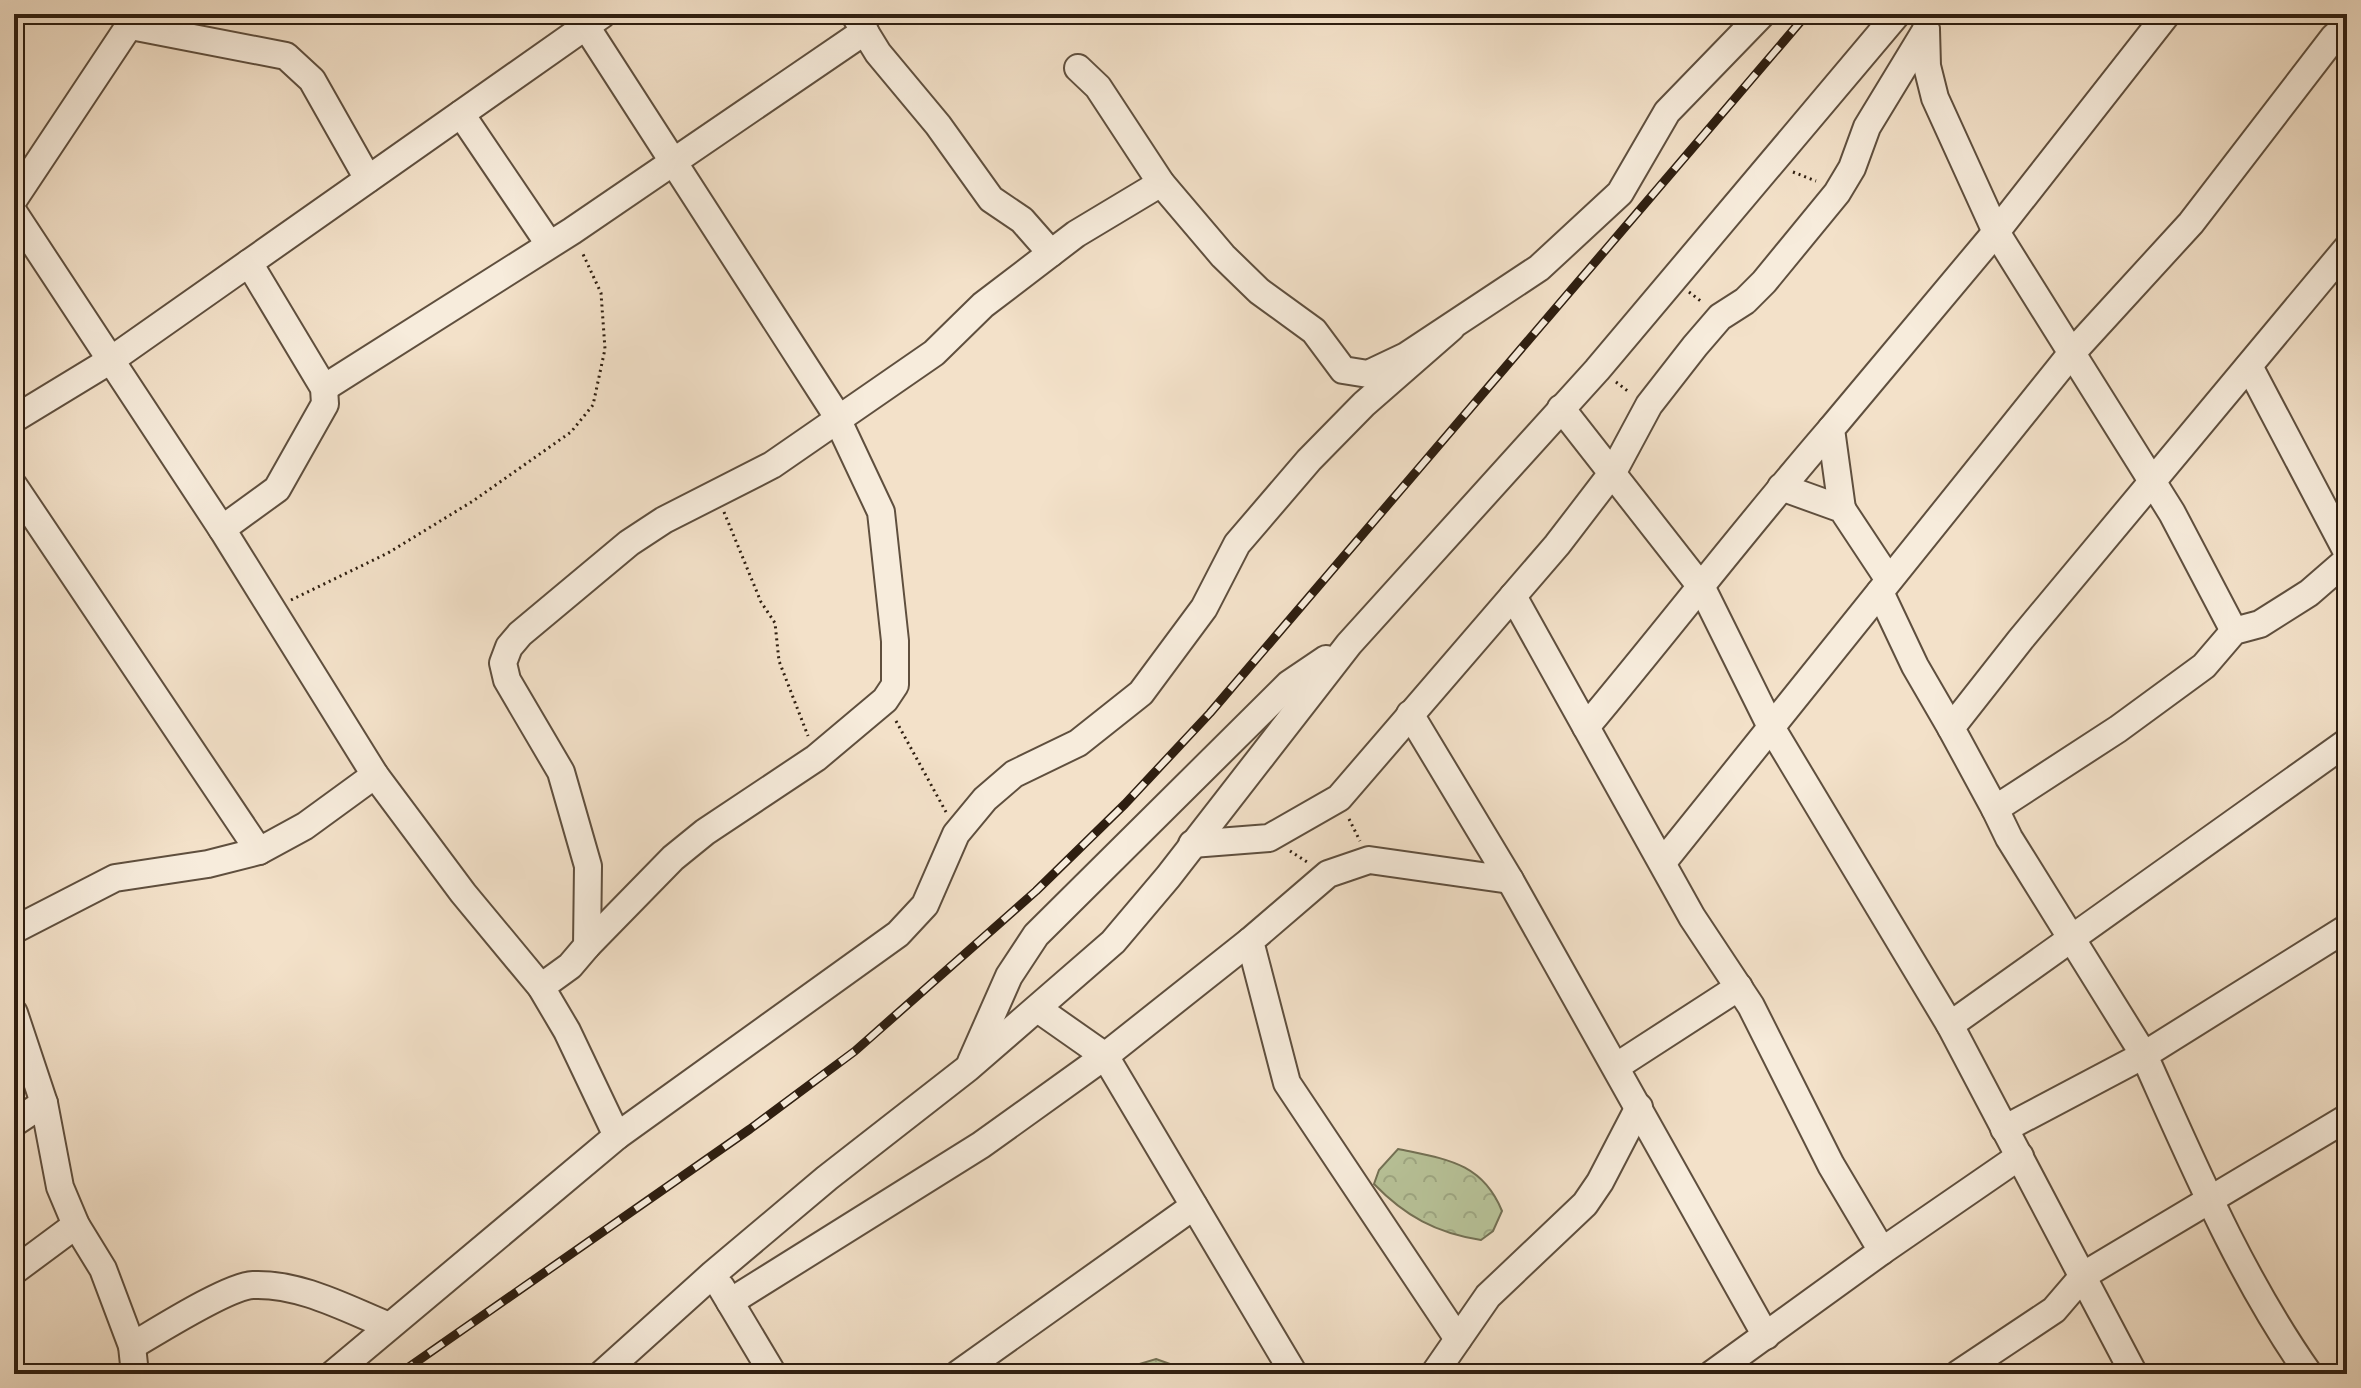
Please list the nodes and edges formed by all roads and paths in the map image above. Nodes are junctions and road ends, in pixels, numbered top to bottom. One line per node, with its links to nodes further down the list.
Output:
1 (1762, 14): 26 (street)
2 (1897, 14): 11 (street)
3 (2167, 14): 19 (street)
4 (589, 18): 10 (street); 12 (street)
5 (134, 20): 13 (street); 16 (street)
6 (1926, 22): 15 (street); 19 (street)
7 (860, 23): 12 (street); 22 (street)
8 (2347, 25): 27 (street)
9 (1078, 68): 14 (street)
10 (461, 114): 13 (street); 20 (street)
11 (1772, 163): 15 (path); 24 (street)
12 (674, 164): 18 (street); 34 (street)
13 (368, 179): 23 (street)
14 (1161, 183): 22 (street); 26 (street)
15 (1837, 193): 25 (street)
16 (14, 199)
17 (14, 213): 28 (street)
18 (572, 231): 20 (street); 49 (path)
19 (1996, 232): 27 (street); 36 (street)
20 (549, 244): 31 (street)
21 (2347, 248): 29 (street)
22 (1051, 253): 34 (street)
23 (249, 263): 28 (street); 31 (street)
24 (1673, 280): 25 (path); 30 (street)
25 (1720, 317): 32 (street)
26 (1451, 328): 62 (street)
27 (2071, 354): 38 (street); 46 (street)
28 (111, 360): 35 (street); 43 (street)
29 (2249, 366): 38 (street); 44 (street)
30 (1597, 370): 32 (path); 33 (street)
31 (324, 388): 43 (street)
32 (1649, 405): 37 (street)
33 (1561, 408): 37 (street); 51 (street)
34 (836, 418): 41 (street); 52 (street)
35 (14, 419)
36 (1831, 429): 40 (street); 42 (street)
37 (1613, 472): 47 (street); 48 (street)
38 (2152, 483): 50 (street); 56 (street)
39 (14, 486): 65 (street)
40 (1781, 487): 42 (street); 47 (street)
41 (717, 493): 58 (path); 74 (street)
42 (1842, 509): 46 (street)
43 (222, 529): 49 (street)
44 (2347, 552)
45 (2347, 560): 50 (street)
46 (1885, 586): 55 (street); 56 (street)
47 (1702, 588): 54 (street); 55 (street)
48 (1513, 596): 53 (street); 54 (street)
49 (272, 609): 59 (street)
50 (2234, 631): 61 (street)
51 (1349, 644): 64 (street); 84 (street)
52 (885, 700): 58 (street); 62 (path)
53 (1410, 714): 60 (street); 69 (street)
54 (1586, 727): 67 (street)
55 (1771, 727): 67 (street); 79 (street)
56 (1951, 728): 61 (street)
57 (2347, 742): 72 (street)
58 (816, 758): 74 (street)
59 (375, 775): 65 (street); 75 (street)
60 (1339, 798): 63 (street); 66 (path)
61 (1995, 809): 72 (street)
62 (956, 834): 90 (street)
63 (1269, 838): 64 (street); 68 (path)
64 (1192, 844): 77 (street)
65 (259, 851): 71 (street)
66 (1369, 860): 68 (street); 69 (street)
67 (1663, 862): 76 (street)
68 (1328, 874): 73 (street)
69 (1510, 880): 83 (street)
70 (2347, 928): 81 (street)
71 (14, 930)
72 (2073, 940): 79 (street); 81 (street)
73 (1250, 941): 82 (street); 102 (street)
74 (587, 946): 75 (street)
75 (541, 987): 90 (street)
76 (1739, 987): 83 (street); 95 (street)
77 (1038, 1009): 82 (street); 84 (street)
78 (14, 1013): 80 (street)
79 (1950, 1025): 89 (street)
80 (20, 1051): 85 (street)
81 (2144, 1055): 89 (street); 92 (street)
82 (1105, 1056): 93 (street); 99 (street)
83 (1617, 1066): 86 (street)
84 (968, 1068): 97 (street)
85 (44, 1103): 88 (street); 94 (street)
86 (1639, 1107): 101 (street); 102 (street)
87 (2347, 1118): 92 (street)
88 (14, 1123)
89 (2004, 1129): 91 (street)
90 (617, 1136): 100 (street)
91 (2020, 1156): 95 (street); 98 (street)
92 (2209, 1200): 98 (street); 114 (street)
93 (1194, 1206): 108 (street); 109 (street)
94 (76, 1225): 96 (street); 103 (street)
95 (1882, 1251): 101 (street)
96 (14, 1271)
97 (713, 1274): 99 (street); 106 (street)
98 (2084, 1275): 112 (street); 113 (street)
99 (730, 1302): 107 (street)
100 (389, 1326): 103 (street); 105 (street)
101 (1766, 1336): 111 (street)
102 (1458, 1339): 110 (street)
103 (132, 1346): 104 (street)
104 (135, 1374)
105 (333, 1374)
106 (602, 1374)
107 (773, 1374)
108 (958, 1374)
109 (1294, 1374)
110 (1434, 1374)
111 (1712, 1374)
112 (1958, 1374)
113 (2134, 1374)
114 (2309, 1374)

